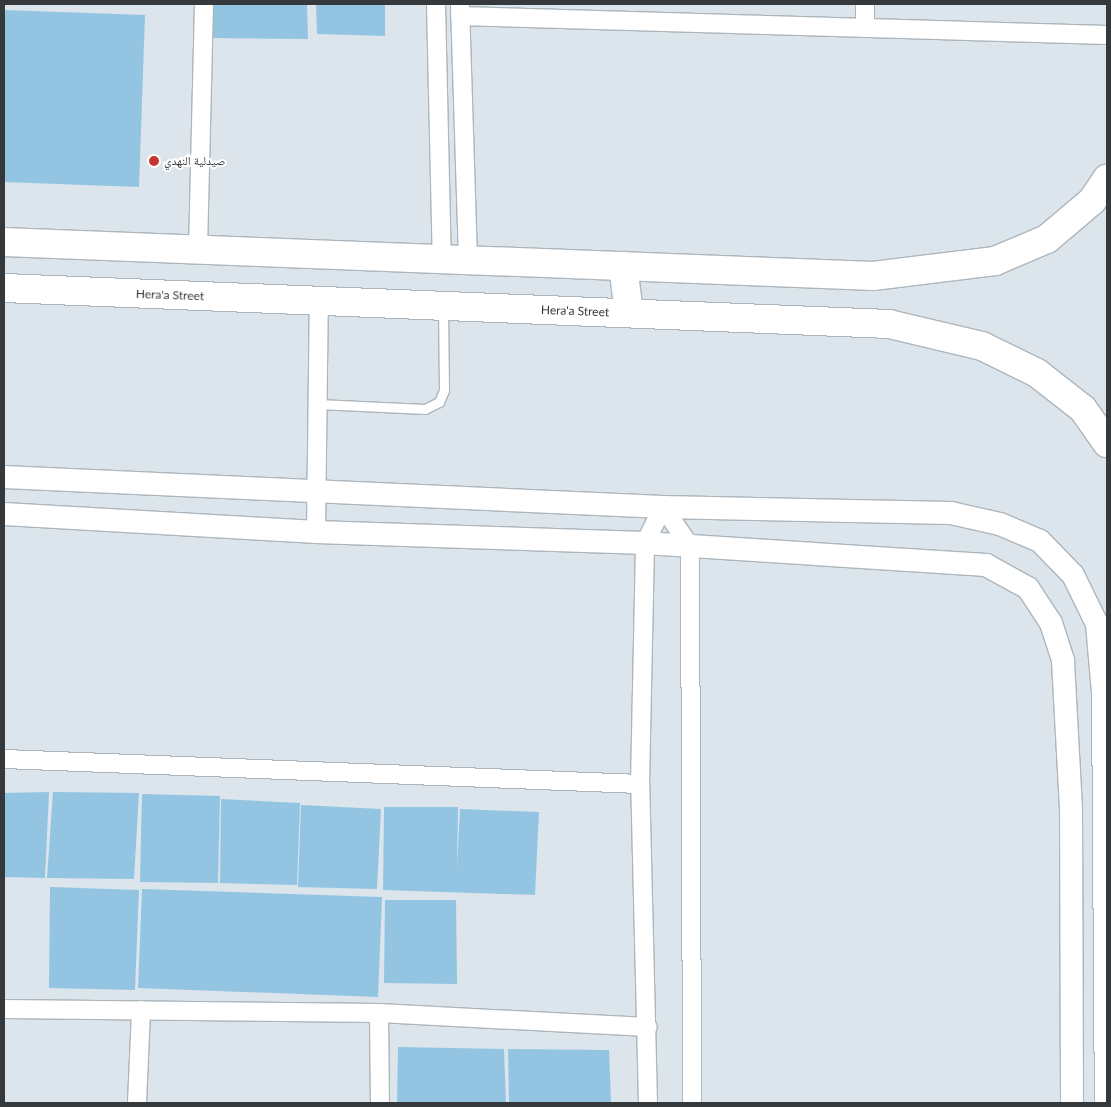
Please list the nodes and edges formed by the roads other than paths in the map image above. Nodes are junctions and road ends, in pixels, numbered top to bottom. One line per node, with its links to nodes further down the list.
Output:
1 (204, 4): 9 (street)
2 (436, 4): 10 (street)
3 (865, 4): 5 (street)
4 (460, 10): 5 (street); 10 (street)
5 (865, 28): 6 (street)
6 (1107, 35)
7 (1107, 179): 11 (main road)
8 (4, 242): 9 (main road)
9 (198, 249): 10 (main road)
10 (455, 261): 11 (main road)
11 (623, 266): 15 (main road)
12 (4, 288): 13 (main road, Hera'a Street)
13 (319, 301): 14 (main road, Hera'a Street); 16 (street)
14 (443, 306): 15 (main road, Hera'a Street); 16 (lane)
15 (629, 313): 17 (main road, Hera'a Street)
16 (318, 404): 19 (street)
17 (1107, 443)
18 (4, 477): 19 (street)
19 (317, 493): 20 (street); 22 (street)
20 (663, 508): 23 (street); 24 (street); 36 (street)
21 (4, 514): 22 (street)
22 (316, 532): 23 (street)
23 (645, 543): 24 (street); 26 (street)
24 (690, 546): 34 (street); 35 (street)
25 (4, 759): 26 (street)
26 (640, 784): 30 (street)
27 (4, 1008): 28 (street)
28 (142, 1010): 29 (street); 31 (street)
29 (379, 1013): 30 (street); 32 (street)
30 (648, 1027): 33 (street)
31 (137, 1103)
32 (380, 1103)
33 (648, 1103)
34 (692, 1103)
35 (1072, 1103)
36 (1106, 1103)

